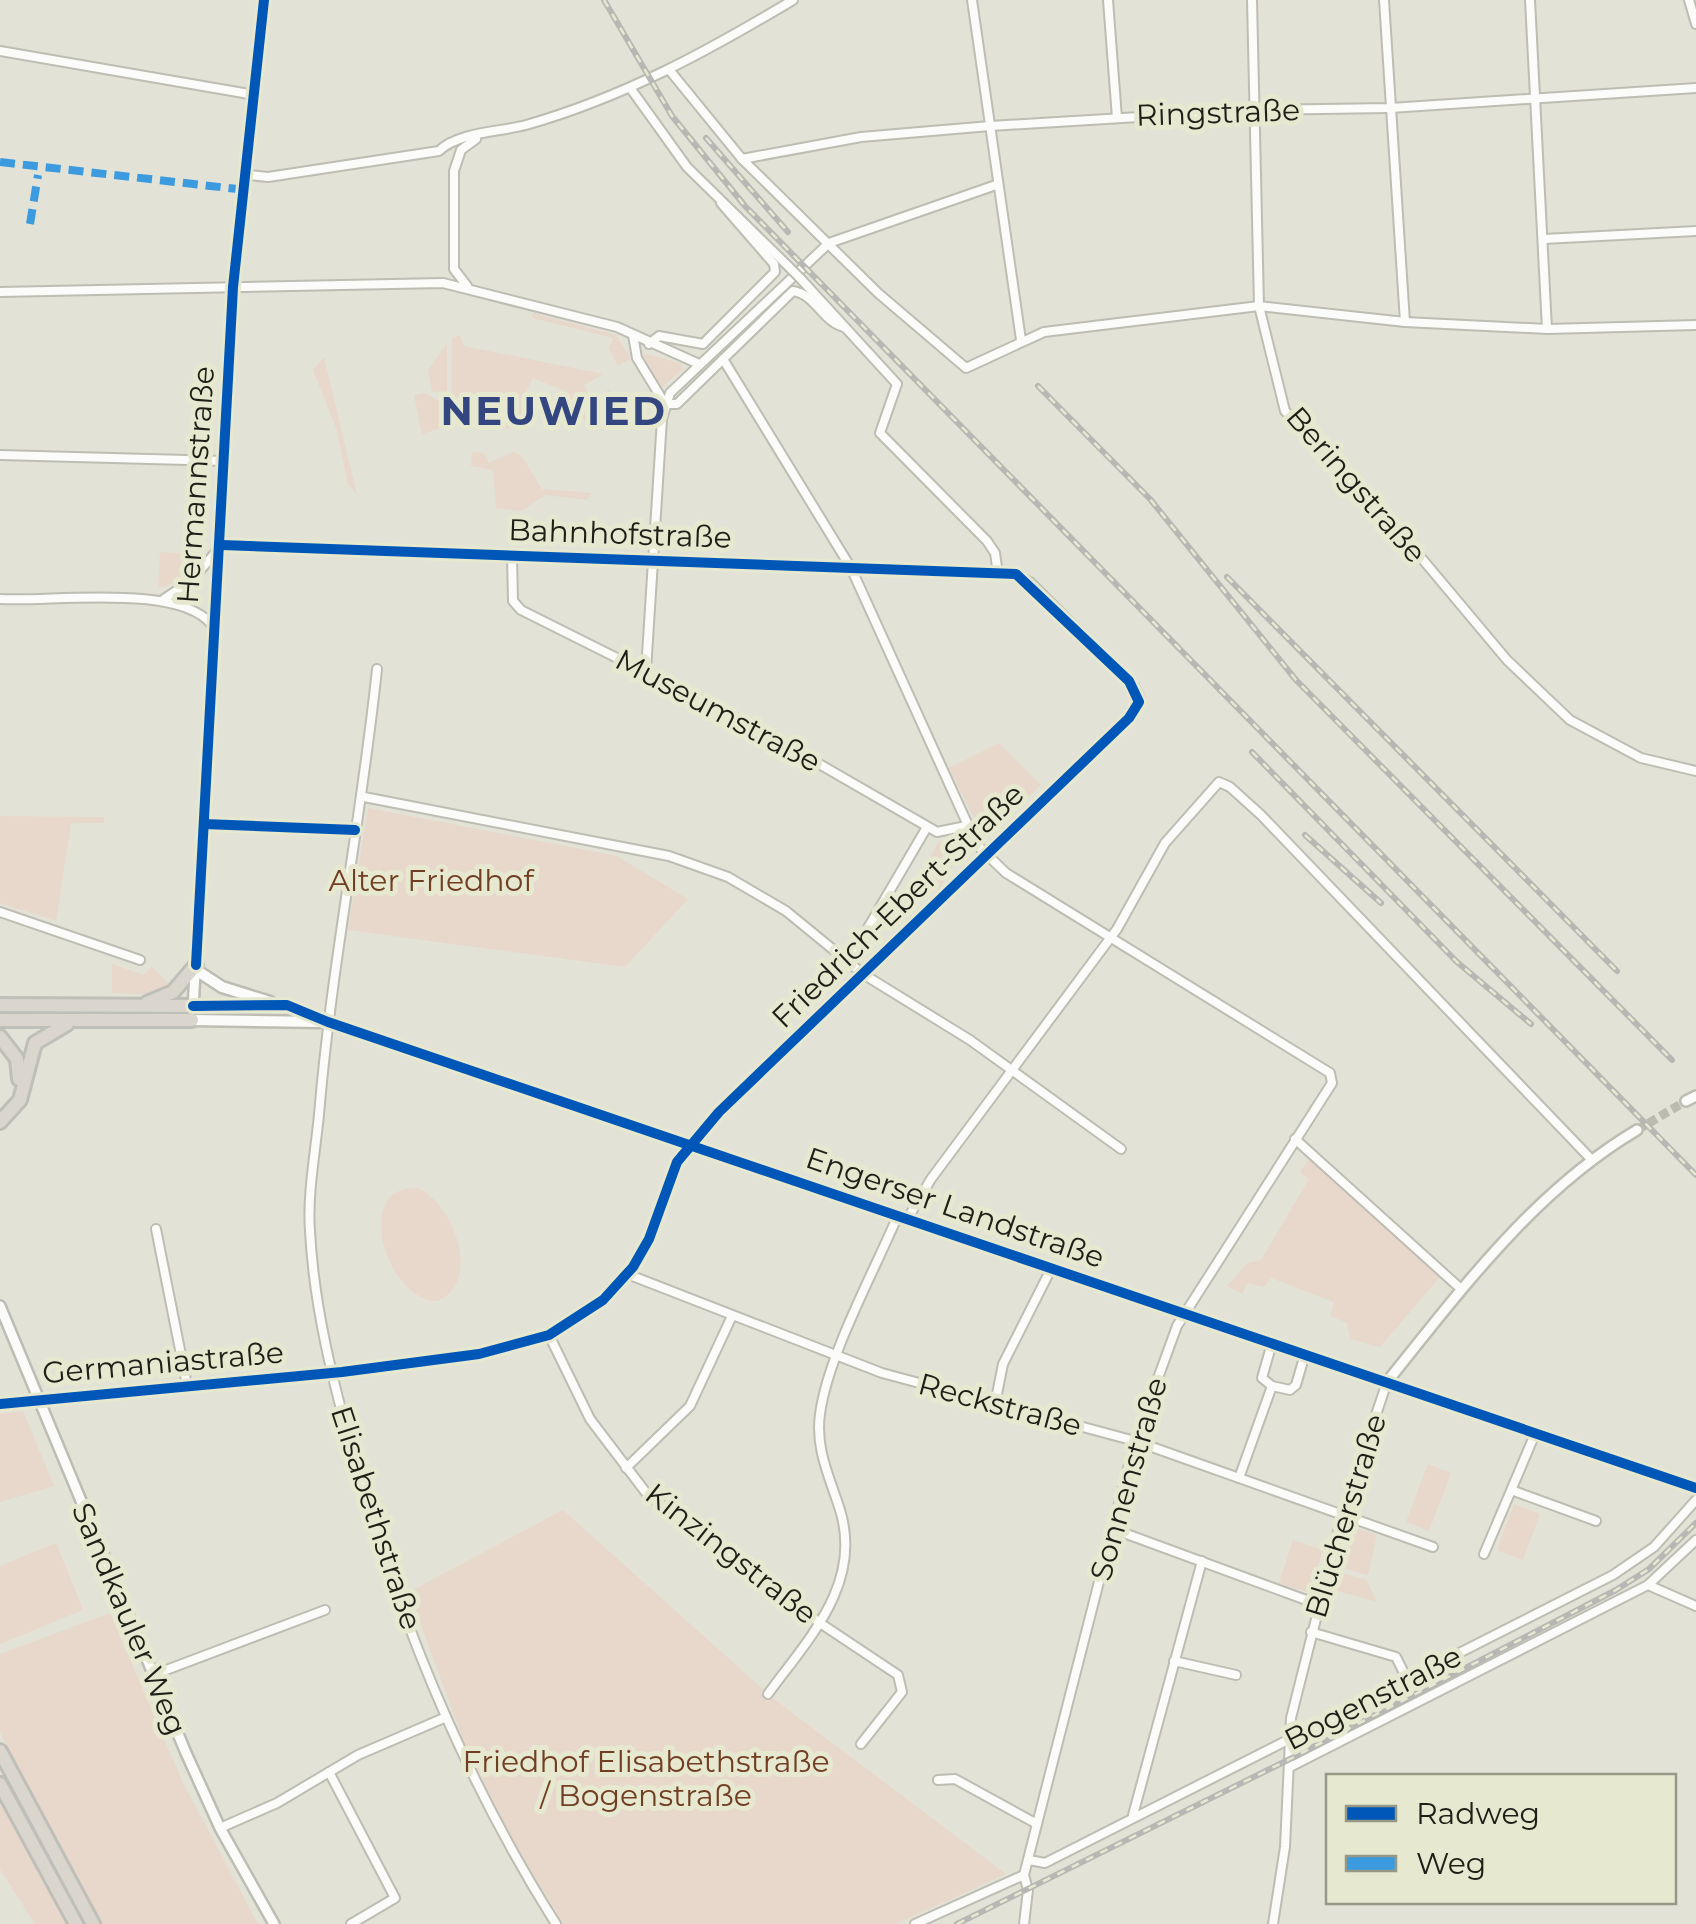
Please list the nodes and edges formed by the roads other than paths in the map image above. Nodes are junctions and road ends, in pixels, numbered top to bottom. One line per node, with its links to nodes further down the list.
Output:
1 (264, 0): 14 (street, Hermannstraße)
2 (792, 0): 11 (street)
3 (972, 0): 19 (street)
4 (1108, 0): 18 (street)
5 (1252, 0): 17 (street, Beringstraße)
6 (1384, 0): 16 (street)
7 (1530, 0): 15 (street)
8 (1689, 0): 9 (street)
9 (1696, 24)
10 (0, 52): 14 (street)
11 (671, 72): 13 (street); 22 (street)
12 (1696, 88): 15 (street, Ringstraße)
13 (631, 89): 20 (street); 26 (street)
14 (255, 95): 24 (street, Hermannstraße)
15 (1534, 97): 16 (street, Ringstraße); 28 (street)
16 (1390, 108): 17 (street, Ringstraße); 36 (street)
17 (1254, 110): 18 (street, Ringstraße); 35 (street, Beringstraße)
18 (1117, 118): 19 (street, Ringstraße)
19 (990, 126): 22 (street, Ringstraße); 25 (street)
20 (480, 137): 21 (street); 23 (street)
21 (439, 151): 23 (street); 24 (street)
22 (742, 160): 29 (street)
23 (454, 171): 30 (street)
24 (248, 174): 32 (street, Hermannstraße)
25 (996, 185): 29 (street); 41 (street)
26 (721, 204): 38 (street, bridge); 42 (street)
27 (1696, 230): 28 (street)
28 (1544, 239): 39 (street)
29 (829, 243): 41 (street); 44 (street)
30 (454, 264): 31 (street); 33 (street)
31 (432, 282): 32 (street); 33 (street)
32 (233, 287): 34 (street); 47 (street, Hermannstraße)
33 (472, 290): 40 (street)
34 (0, 292)
35 (1259, 306): 36 (street); 41 (street); 59 (street, Beringstraße)
36 (1405, 322): 39 (street)
37 (1696, 326): 39 (street)
38 (844, 327): 43 (street); 52 (street)
39 (1548, 330)
40 (632, 335): 42 (street); 45 (street)
41 (1021, 340)
42 (648, 344): 44 (street)
43 (723, 359): 45 (street); 51 (street)
44 (699, 364): 45 (street)
45 (665, 404): 50 (street)
46 (0, 455): 47 (street)
47 (224, 462): 48 (street, Hermannstraße)
48 (222, 545): 49 (street, Bahnhofstraße); 53 (street); 55 (street, Hermannstraße)
49 (512, 555): 50 (street, Bahnhofstraße); 57 (street, Museumstraße)
50 (655, 560): 51 (street, Bahnhofstraße); 57 (street)
51 (851, 568): 52 (street, Bahnhofstraße); 62 (street)
52 (998, 574): 58 (street, Bahnhofstraße)
53 (164, 598): 54 (street); 55 (street)
54 (0, 600)
55 (212, 625): 61 (street, Hermannstraße)
56 (377, 669): 60 (street, Elisabethstraße)
57 (646, 671): 63 (street, Museumstraße)
58 (1140, 702): 65 (street, Friedrich-Ebert-Straße)
59 (1696, 771)
60 (364, 797): 64 (street, Elisabethstraße); 69 (street)
61 (204, 824): 64 (street); 70 (street, Hermannstraße)
62 (966, 826): 63 (street); 65 (street)
63 (927, 827): 69 (street)
64 (355, 830): 78 (street, Elisabethstraße)
65 (987, 856): 67 (street); 71 (street, Friedrich-Ebert-Straße)
66 (0, 912): 68 (street)
67 (1109, 939): 80 (street); 84 (street, Sonnenstraße); 87 (street)
68 (140, 960)
69 (848, 962): 71 (street)
70 (196, 968): 73 (main road); 74 (highway); 75 (street, Hermannstraße)
71 (863, 974): 80 (street); 85 (street, Friedrich-Ebert-Straße)
72 (0, 1005): 74 (highway)
73 (275, 1005): 75 (main road, Engerser Landstraße); 78 (main road, Engerser Landstraße)
74 (140, 1006): 75 (highway)
75 (193, 1013): 76 (highway); 78 (main road, Engerser Landstraße)
76 (79, 1019): 77 (highway); 82 (highway)
77 (0, 1020)
78 (328, 1022): 85 (main road, Engerser Landstraße); 100 (street, Elisabethstraße)
79 (0, 1038): 81 (highway)
80 (1013, 1070): 86 (street); 88 (street)
81 (0, 1113)
82 (0, 1122)
83 (1637, 1130): 87 (street, Blücherstraße)
84 (1295, 1139): 92 (street); 94 (street, Sonnenstraße)
85 (690, 1144): 88 (main road, Engerser Landstraße); 91 (street, Friedrich-Ebert-Straße)
86 (1121, 1149)
87 (1590, 1158): 92 (street, Blücherstraße)
88 (903, 1217): 90 (main road, Engerser Landstraße); 99 (street)
89 (156, 1230): 102 (street)
90 (1052, 1267): 94 (main road, Engerser Landstraße); 106 (street)
91 (628, 1274): 95 (street, Reckstraße); 96 (street, Friedrich-Ebert-Straße)
92 (1461, 1290): 101 (street, Blücherstraße)
93 (0, 1306): 104 (street, Sandkauler Weg)
94 (1187, 1314): 97 (main road, Engerser Landstraße); 108 (street, Sonnenstraße)
95 (732, 1316): 99 (street, Reckstraße); 109 (street)
96 (549, 1334): 100 (street, Germaniastraße); 109 (street, Kinzingstraße)
97 (1272, 1343): 98 (main road, Engerser Landstraße); 103 (street)
98 (1305, 1354): 101 (main road, Engerser Landstraße); 103 (street)
99 (838, 1356): 106 (street, Reckstraße); 125 (street)
100 (330, 1372): 102 (street, Germaniastraße); 132 (street, Elisabethstraße)
101 (1387, 1382): 107 (main road, Engerser Landstraße); 114 (street, Blücherstraße)
102 (187, 1385): 104 (street, Germaniastraße)
103 (1272, 1386): 110 (street)
104 (38, 1400): 105 (street, Germaniastraße); 128 (street, Sandkauler Weg)
105 (0, 1404)
106 (995, 1404): 108 (street, Reckstraße)
107 (1535, 1434): 111 (main road, Engerser Landstraße); 112 (street)
108 (1135, 1441): 110 (street, Reckstraße); 116 (street, Sonnenstraße)
109 (626, 1468): 125 (street, Kinzingstraße)
110 (1239, 1478): 114 (street, Reckstraße)
111 (1696, 1488)
112 (1514, 1491): 115 (street); 119 (street)
113 (1696, 1500): 130 (street, Bogenstraße)
114 (1342, 1516): 118 (street, Reckstraße); 122 (street, Blücherstraße)
115 (1596, 1521)
116 (1112, 1529): 120 (street); 141 (street, Sonnenstraße)
117 (1696, 1540): 121 (street)
118 (1434, 1548)
119 (1484, 1554)
120 (1202, 1562): 122 (street); 127 (street)
121 (1648, 1585): 123 (street); 136 (street)
122 (1316, 1604): 126 (street, Blücherstraße)
123 (1696, 1606)
124 (325, 1610): 128 (street)
125 (820, 1624): 131 (street); 134 (street, Kinzingstraße)
126 (1311, 1632): 130 (street); 133 (street, Blücherstraße)
127 (1174, 1660): 129 (street); 140 (street)
128 (152, 1675): 142 (street, Sandkauler Weg)
129 (1236, 1675)
130 (1408, 1681): 133 (street, Bogenstraße)
131 (768, 1694)
132 (444, 1718): 137 (street); 149 (street, Elisabethstraße)
133 (1289, 1740): 136 (street, Blücherstraße); 140 (street, Bogenstraße)
134 (861, 1744)
135 (0, 1750): 146 (highway)
136 (1292, 1766): 152 (street, Blücherstraße)
137 (330, 1772): 142 (street); 148 (street)
138 (938, 1780): 141 (street)
139 (0, 1784): 145 (highway)
140 (1134, 1815): 143 (street, Bogenstraße)
141 (1037, 1824): 143 (street, Sonnenstraße)
142 (220, 1828): 147 (street, Sandkauler Weg)
143 (1029, 1860): 144 (street, Sonnenstraße)
144 (1024, 1875): 150 (street); 151 (street, Sonnenstraße)
145 (76, 1924)
146 (92, 1924)
147 (274, 1924)
148 (351, 1924)
149 (556, 1924)
150 (916, 1924)
151 (1024, 1924)
152 (1272, 1924)

